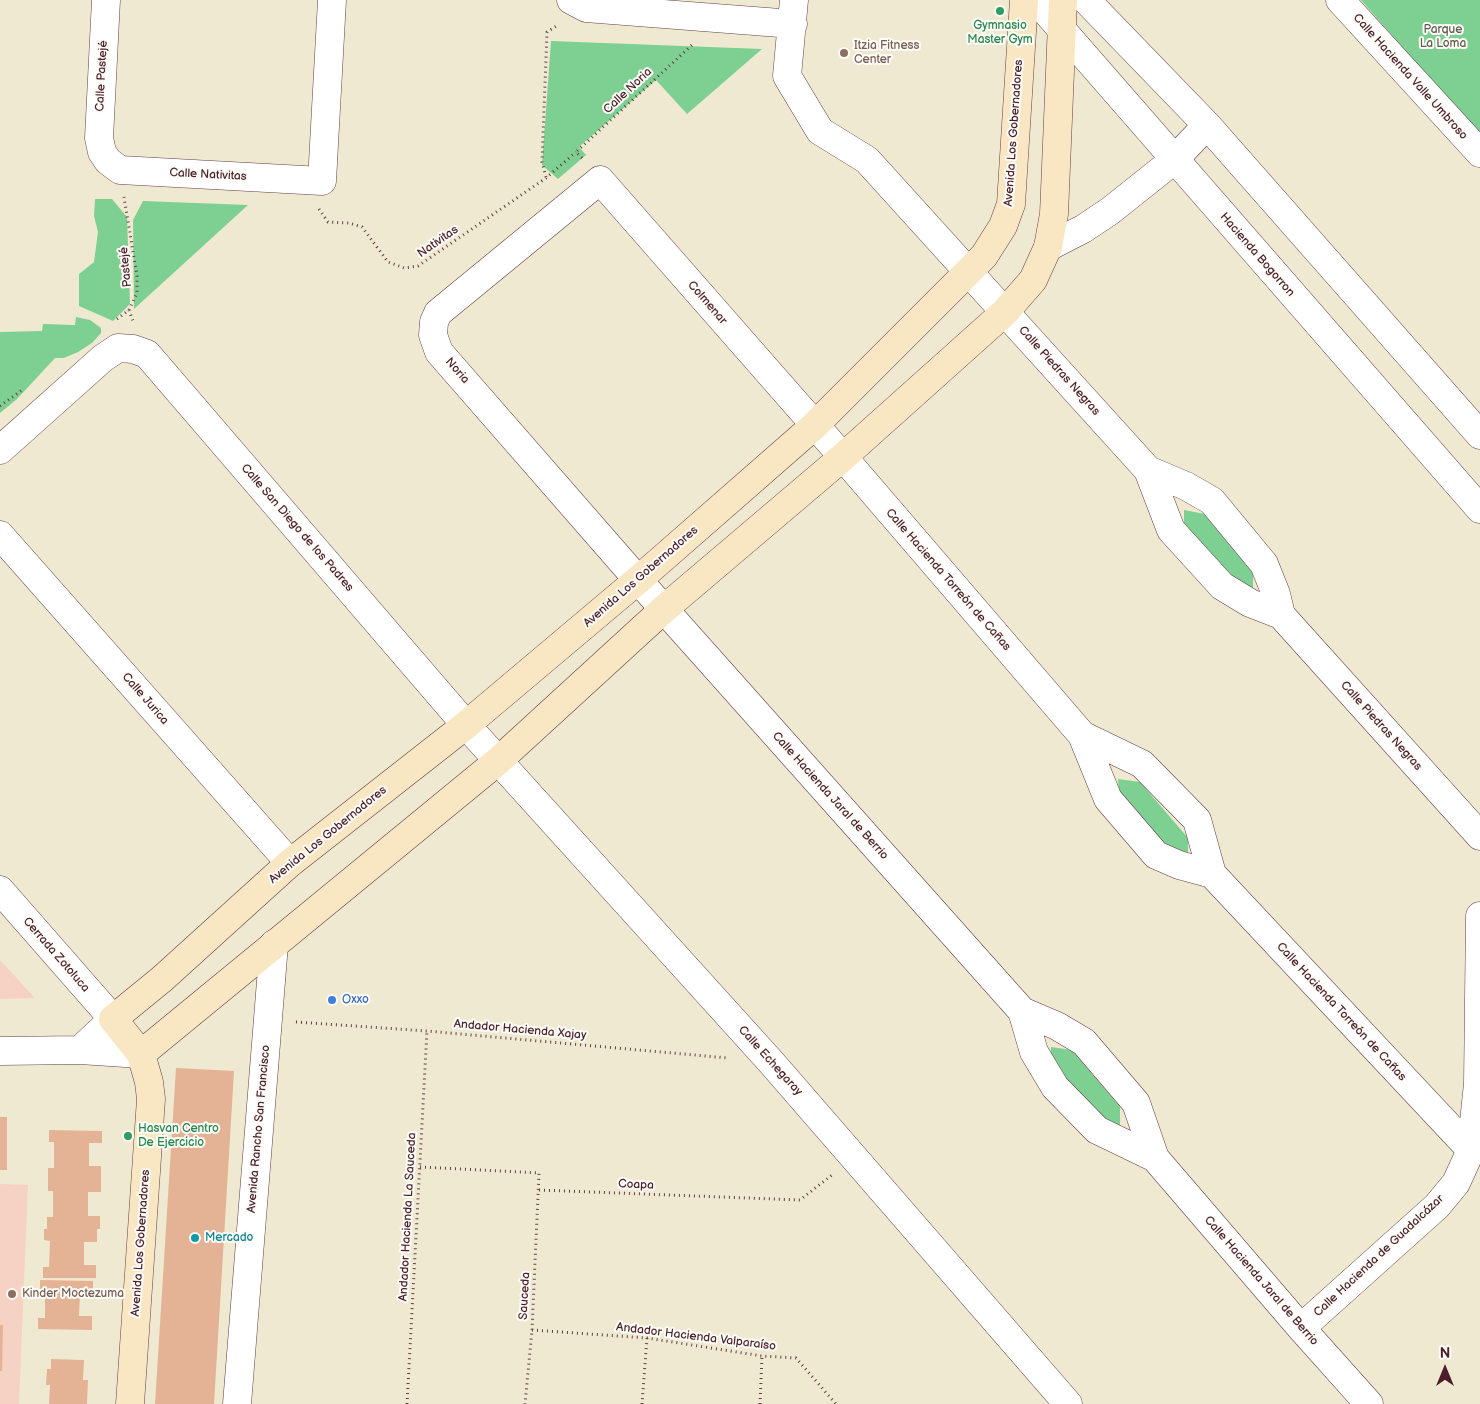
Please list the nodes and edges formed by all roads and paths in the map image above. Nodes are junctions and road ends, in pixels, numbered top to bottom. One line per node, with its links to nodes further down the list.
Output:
1 (106, 0): 16 (street, Calle Pastejé)
2 (332, 0): 19 (street)
3 (1024, 0): 21 (street, Avenida Los Gobernadores)
4 (1036, 0): 11 (street, Hacienda Bogorron)
5 (1063, 0): 11 (street)
6 (1086, 0): 12 (street)
7 (1340, 0): 14 (street, Calle Hacienda Valle Umbroso)
8 (578, 4): 10 (street); 17 (path)
9 (794, 12): 10 (street); 21 (street, Calle Piedras Negras)
10 (720, 19): 13 (path, Calle Noria)
11 (1062, 30): 15 (street, Hacienda Bogorron); 20 (street)
12 (1207, 125): 15 (street); 25 (street)
13 (576, 152): 17 (path, Calle Noria); 18 (path)
14 (1480, 153)
15 (1174, 160): 20 (street); 29 (street, Hacienda Bogorron)
16 (111, 161): 19 (street, Calle Nativitas); 23 (path, Pastejé)
17 (546, 178): 19 (path, Nativitas)
18 (600, 180): 24 (street, Colmenar); 31 (street, Noria)
19 (322, 181)
20 (1048, 247): 22 (street)
21 (968, 274): 22 (street, Calle Piedras Negras); 24 (street, Avenida Los Gobernadores)
22 (1005, 312): 27 (street); 28 (street, Calle Piedras Negras)
23 (115, 320)
24 (814, 426): 27 (street, Calle Hacienda Torreón de Cañas); 31 (street, Avenida Los Gobernadores)
25 (1480, 435)
26 (0, 450): 34 (street, Calle San Diego de los Padres)
27 (843, 457): 32 (street); 35 (street, Calle Hacienda Torreón de Cañas)
28 (1148, 470): 33 (street, Calle Piedras Negras); 33 (street, Calle Piedras Negras)
29 (1480, 509)
30 (0, 535): 38 (street, Calle Jurica)
31 (638, 580): 32 (street, Calle Hacienda Jaral de Berrio); 34 (street, Avenida Los Gobernadores)
32 (664, 609): 36 (street); 43 (street, Calle Hacienda Jaral de Berrio)
33 (1281, 615): 37 (street, Calle Piedras Negras)
34 (466, 725): 36 (street, Calle Echegaray); 38 (street, Avenida Los Gobernadores)
35 (1082, 735): 39 (street, Calle Hacienda Torreón de Cañas); 39 (street, Calle Hacienda Torreón de Cañas)
36 (498, 761): 42 (street); 50 (street, Calle Echegaray)
37 (1480, 836)
38 (290, 864): 44 (street, Avenida Los Gobernadores)
39 (1212, 874): 51 (street, Calle Hacienda Torreón de Cañas)
40 (0, 890): 44 (street, Cerrada Zotoluca)
41 (1480, 916): 51 (street, Calle Hacienda de Guadalcázar)
42 (274, 944): 45 (street, Avenida Rancho San Francisco); 49 (street)
43 (1022, 1012): 53 (street, Calle Hacienda Jaral de Berrio); 53 (street, Calle Hacienda Jaral de Berrio)
44 (113, 1019): 47 (street); 49 (street, Avenida Los Gobernadores)
45 (268, 1020): 46 (path, Andador Hacienda Xajay); 61 (street, Avenida Rancho San Francisco)
46 (427, 1030): 50 (path, Andador Hacienda Xajay); 54 (path, Andador Hacienda La Sauceda)
47 (80, 1050): 48 (street); 49 (street)
48 (0, 1051)
49 (140, 1054): 60 (street, Avenida Los Gobernadores)
50 (771, 1062): 52 (street, Calle Echegaray)
51 (1470, 1150): 56 (street, Calle Hacienda de Guadalcázar)
52 (854, 1158): 55 (path, Coapa); 67 (street, Calle Echegaray)
53 (1156, 1158): 56 (street, Calle Hacienda Jaral de Berrio)
54 (420, 1167): 55 (path); 62 (path, Andador Hacienda La Sauceda)
55 (539, 1190): 57 (path, Sauceda)
56 (1301, 1328): 68 (street, Calle Hacienda Jaral de Berrio)
57 (532, 1330): 58 (path, Andador Hacienda Valparaíso); 63 (path, Sauceda)
58 (647, 1338): 59 (path, Andador Hacienda Valparaíso); 64 (path)
59 (762, 1356): 65 (path); 66 (path, Andador Hacienda Valparaíso)
60 (130, 1404)
61 (237, 1404)
62 (407, 1404)
63 (525, 1404)
64 (642, 1404)
65 (760, 1404)
66 (836, 1404)
67 (1068, 1404)
68 (1369, 1404)

